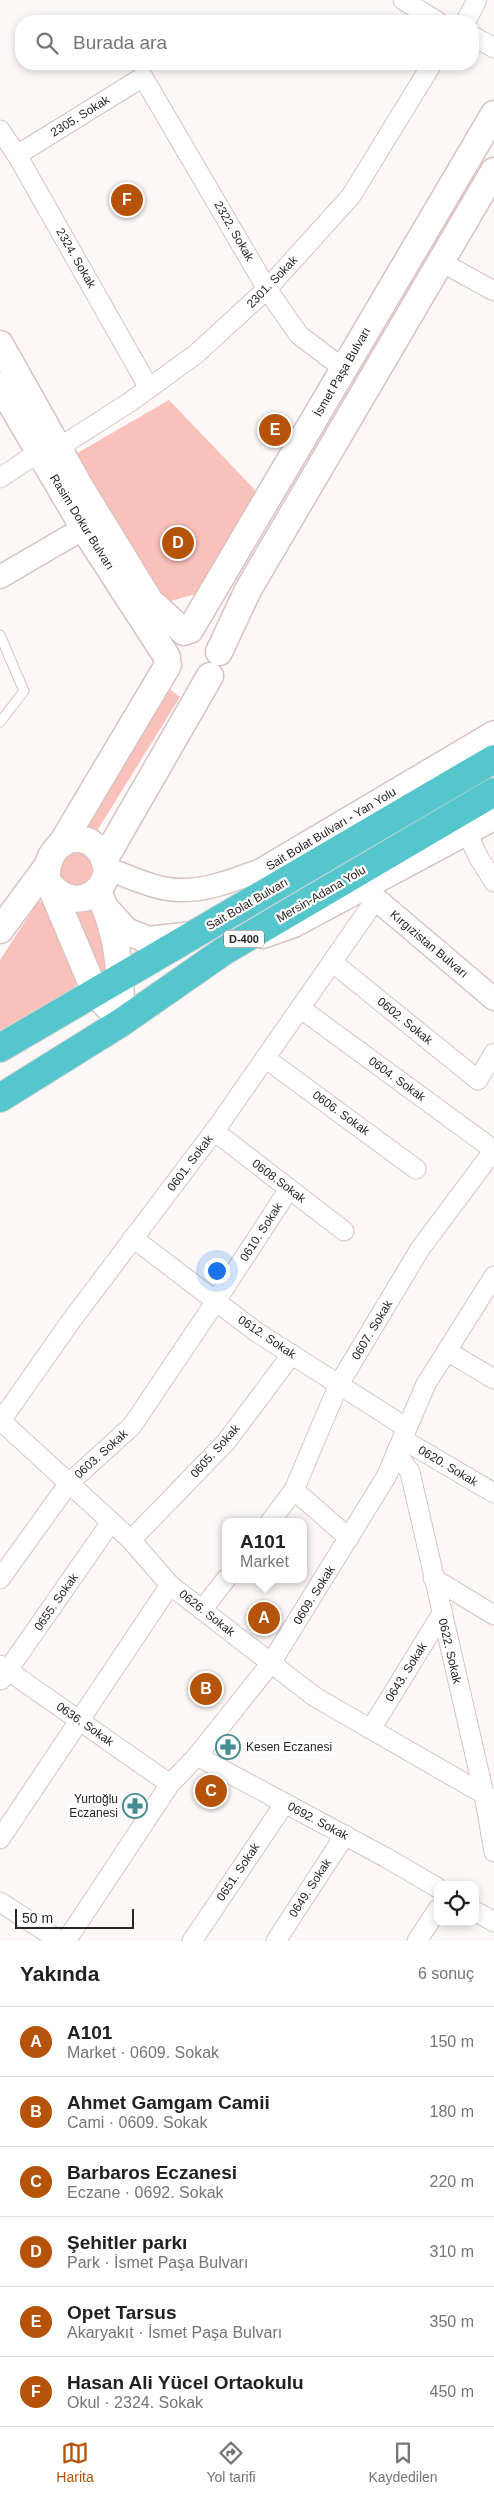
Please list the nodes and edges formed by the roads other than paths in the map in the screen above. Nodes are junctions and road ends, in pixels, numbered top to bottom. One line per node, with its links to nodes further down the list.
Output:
1 (403, 0): 3 (street)
2 (477, 0): 4 (street)
3 (427, 15)
4 (469, 15)
5 (479, 39): 6 (street)
6 (494, 48)
7 (428, 70): 14 (street, 2301. Sokak)
8 (143, 77): 11 (street, 2305. Sokak); 14 (street, 2322. Sokak)
9 (494, 114): 17 (main road, İsmet Paşa Bulvarı)
10 (0, 130): 11 (street, 2324. Sokak)
11 (17, 155): 19 (street, 2324. Sokak)
12 (494, 171): 13 (main road)
13 (441, 262): 15 (street); 26 (main road)
14 (267, 289): 17 (street, 2322. Sokak); 19 (street, 2301. Sokak)
15 (494, 291)
16 (0, 344): 20 (main road)
17 (344, 369): 24 (main road, İsmet Paşa Bulvarı)
18 (0, 385): 20 (main road, Rasim Dokur Bulvarı)
19 (149, 388): 20 (street, 2301. Sokak)
20 (49, 450): 21 (street, 2301. Sokak); 22 (main road, Rasim Dokur Bulvarı); 24 (main road)
21 (0, 478)
22 (84, 528): 23 (street); 27 (main road, Rasim Dokur Bulvarı)
23 (0, 577)
24 (187, 631): 26 (main road); 27 (main road)
25 (0, 635): 29 (lane)
26 (219, 652): 28 (main road)
27 (167, 661): 28 (main road); 35 (main road)
28 (210, 676): 37 (main road)
29 (0, 722)
30 (494, 732): 37 (street, Sait Bolat Bulvarı - Yan Yolu)
31 (494, 759): 41 (highway, Sait Bolat Bulvarı / D-400)
32 (494, 792): 42 (highway, Mersin-Adana Yolu / D-400)
33 (494, 819): 34 (street)
34 (467, 833): 38 (street); 39 (street)
35 (62, 843): 36 (main road); 37 (main road)
36 (49, 877): 37 (main road); 40 (main road); 45 (main road)
37 (104, 882): 41 (main road); 44 (main road)
38 (494, 882)
39 (370, 894): 42 (street); 43 (street, 0601. Sokak); 46 (street, Kırgızistan Bulvarı)
40 (0, 930)
41 (193, 935): 44 (highway, Sait Bolat Bulvarı / D-400)
42 (224, 951): 48 (highway, Mersin-Adana Yolu / D-400)
43 (332, 962): 47 (street, 0601. Sokak); 50 (street, 0602. Sokak)
44 (120, 979): 45 (highway, Sait Bolat Bulvarı / D-400); 48 (main road)
45 (96, 994): 48 (main road); 49 (highway, Sait Bolat Bulvarı / D-400)
46 (494, 999)
47 (300, 1008): 51 (street, 0601. Sokak); 54 (street, 0604. Sokak)
48 (122, 1022): 52 (highway, Mersin-Adana Yolu / D-400)
49 (0, 1048)
50 (494, 1053)
51 (265, 1058): 53 (street, 0601. Sokak); 55 (street, 0606. Sokak)
52 (0, 1098)
53 (214, 1131): 56 (street, 0608.Sokak); 58 (street, 0601. Sokak)
54 (494, 1150): 64 (street, 0607. Sokak)
55 (416, 1169)
56 (288, 1189): 57 (street, 0608.Sokak); 60 (street, 0610. Sokak)
57 (344, 1231)
58 (133, 1238): 60 (street, 0612. Sokak); 65 (street, 0601. Sokak)
59 (494, 1276): 61 (street, 0609. Sokak)
60 (216, 1302): 62 (street, 0612. Sokak); 67 (street, 0603. Sokak)
61 (447, 1351): 63 (street); 66 (street, 0609. Sokak)
62 (292, 1354): 64 (street, 0612. Sokak); 73 (street, 0605. Sokak)
63 (494, 1379)
64 (340, 1384): 66 (street, 0612. Sokak); 68 (street, 0607. Sokak)
65 (0, 1421): 67 (street, 0626. Sokak)
66 (402, 1440): 69 (street, 0620. Sokak); 72 (street, 0609. Sokak); 74 (street, 0622. Sokak)
67 (69, 1483): 71 (street, 0626. Sokak); 75 (street, 0603. Sokak)
68 (294, 1490): 70 (street, 0607. Sokak); 72 (street)
69 (494, 1493)
70 (273, 1518)
71 (111, 1522): 73 (street, 0626. Sokak); 82 (street, 0655. Sokak)
72 (349, 1538): 81 (street, 0609. Sokak)
73 (131, 1540): 77 (street, 0626. Sokak)
74 (433, 1578): 79 (street, 0622. Sokak); 80 (street)
75 (0, 1579)
76 (223, 1583): 78 (street)
77 (170, 1585): 78 (street, 0626. Sokak); 83 (street)
78 (202, 1610): 81 (street, 0626. Sokak)
79 (441, 1615): 84 (street, 0643. Sokak); 87 (street, 0622. Sokak)
80 (494, 1615)
81 (271, 1663): 84 (street, 0626. Sokak); 85 (street, 0609. Sokak)
82 (2, 1672): 83 (street, 0636. Sokak)
83 (81, 1721): 86 (street, 0636. Sokak); 90 (street)
84 (371, 1729): 87 (street, 0626. Sokak)
85 (197, 1756): 86 (street, 0609. Sokak); 88 (street, 0692. Sokak)
86 (170, 1784): 98 (street, 0609. Sokak)
87 (489, 1797): 91 (street, 0622. Sokak)
88 (285, 1803): 89 (street, 0692. Sokak); 99 (street, 0651. Sokak)
89 (345, 1835): 92 (street, 0692. Sokak); 100 (street, 0649. Sokak)
90 (0, 1840)
91 (494, 1852)
92 (434, 1886)
93 (0, 1902): 97 (street)
94 (479, 1913): 96 (street)
95 (434, 1914): 101 (street)
96 (494, 1922)
97 (60, 1941)
98 (66, 1941)
99 (192, 1941)
100 (276, 1941)
101 (417, 1941)

